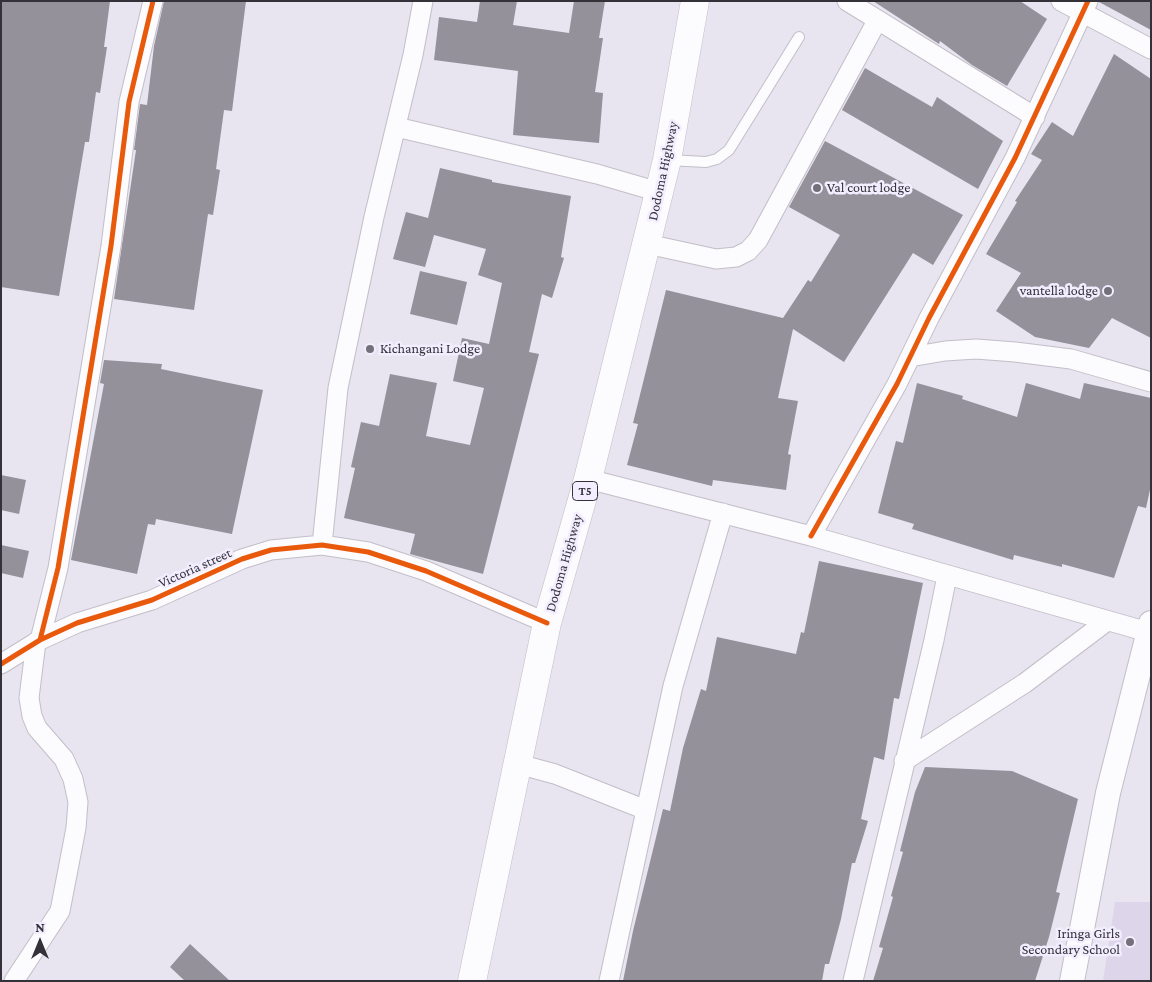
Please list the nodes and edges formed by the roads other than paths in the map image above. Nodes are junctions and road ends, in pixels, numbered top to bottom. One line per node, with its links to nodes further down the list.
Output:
1 (153, 1): 25 (street)
2 (423, 1): 11 (street)
3 (695, 1): 12 (highway, Dodoma Highway / T5)
4 (847, 1): 7 (street)
5 (1060, 1): 6 (street)
6 (1085, 7): 9 (street); 10 (street)
7 (877, 21): 10 (street); 14 (street)
8 (799, 38): 12 (lane)
9 (1151, 49)
10 (1035, 117): 15 (street)
11 (396, 127): 13 (street); 20 (street)
12 (668, 160): 13 (highway, Dodoma Highway / T5)
13 (660, 192): 14 (highway, Dodoma Highway / T5)
14 (647, 244): 17 (highway, Dodoma Highway / T5)
15 (910, 357): 16 (street); 19 (street)
16 (1151, 382)
17 (588, 479): 18 (street); 23 (highway, Dodoma Highway / T5)
18 (723, 513): 19 (street); 29 (street)
19 (811, 536): 21 (street)
20 (322, 544): 23 (street, Victoria street); 25 (street, Victoria street)
21 (947, 576): 22 (street); 27 (street)
22 (1107, 621): 24 (street); 27 (street)
23 (547, 622): 28 (highway, Dodoma Highway / T5)
24 (1149, 627): 34 (street)
25 (38, 641): 26 (street, Victoria street); 30 (street)
26 (1, 664)
27 (904, 761): 33 (street)
28 (518, 764): 29 (street); 31 (highway, Dodoma Highway / T5)
29 (646, 810): 32 (street)
30 (14, 981)
31 (472, 981)
32 (610, 981)
33 (853, 981)
34 (1072, 981)

